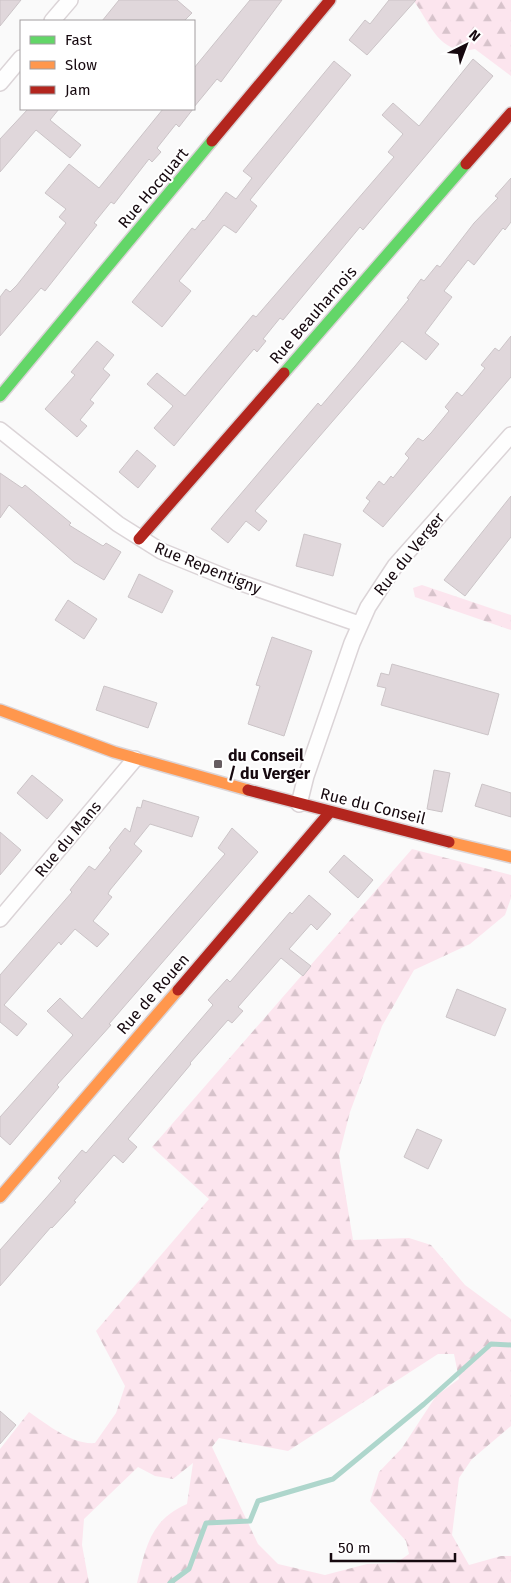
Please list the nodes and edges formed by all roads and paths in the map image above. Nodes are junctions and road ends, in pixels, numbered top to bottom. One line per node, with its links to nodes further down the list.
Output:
1 (70, 0): 3 (street)
2 (330, 0): 7 (street, Rue Hocquart)
3 (53, 20)
4 (20, 59): 5 (street)
5 (0, 83)
6 (511, 113): 10 (street, Rue Beauharnois)
7 (0, 396)
8 (0, 430): 10 (street, Rue Repentigny)
9 (511, 435): 11 (street, Rue du Verger)
10 (139, 539): 11 (street, Rue Repentigny)
11 (359, 624): 14 (street, Rue du Verger)
12 (0, 710): 13 (street, Rue du Conseil)
13 (135, 759): 14 (street, Rue du Conseil); 17 (street, Rue du Mans)
14 (299, 804): 15 (street, Rue du Conseil)
15 (330, 812): 16 (street, Rue du Conseil); 18 (street, Rue de Rouen)
16 (511, 857)
17 (0, 919)
18 (0, 1197)

